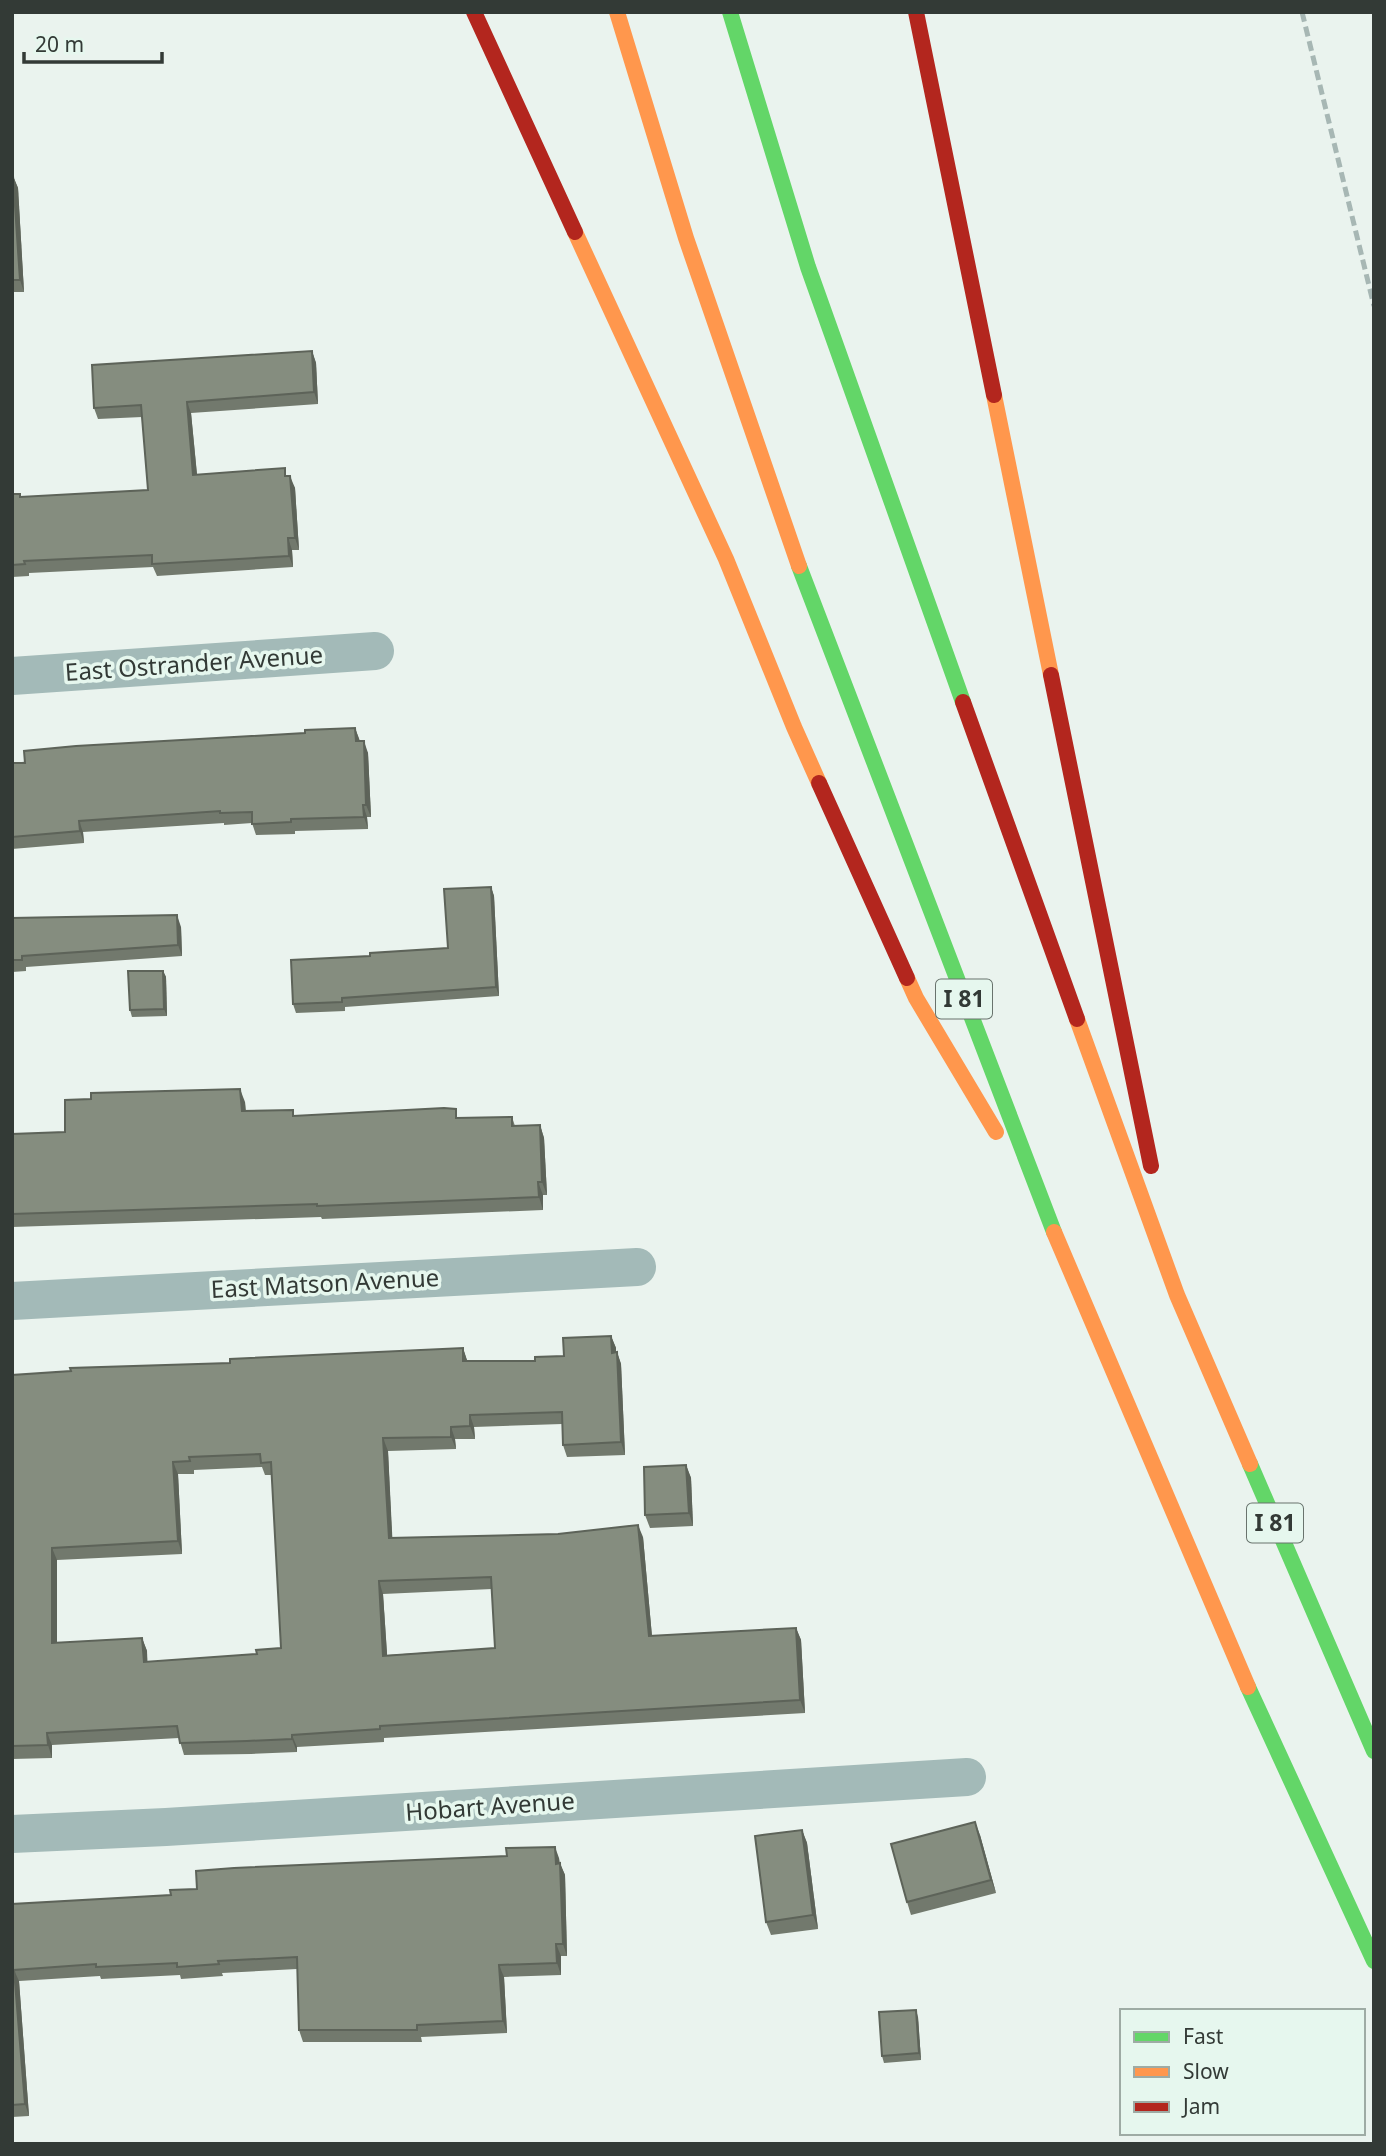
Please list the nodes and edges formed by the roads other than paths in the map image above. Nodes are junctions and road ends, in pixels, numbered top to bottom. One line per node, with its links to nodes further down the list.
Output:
1 (474, 12): 7 (highway)
2 (617, 12): 7 (highway, I 81)
3 (730, 12): 9 (highway, I 81)
4 (916, 12): 9 (highway)
5 (375, 651): 6 (street, East Ostrander Avenue)
6 (12, 676)
7 (1050, 1222): 14 (highway, I 81)
8 (637, 1267): 10 (street, East Matson Avenue)
9 (1177, 1295): 11 (highway, I 81)
10 (12, 1301)
11 (1374, 1751)
12 (967, 1777): 13 (street, Hobart Avenue)
13 (12, 1834)
14 (1374, 1961)

